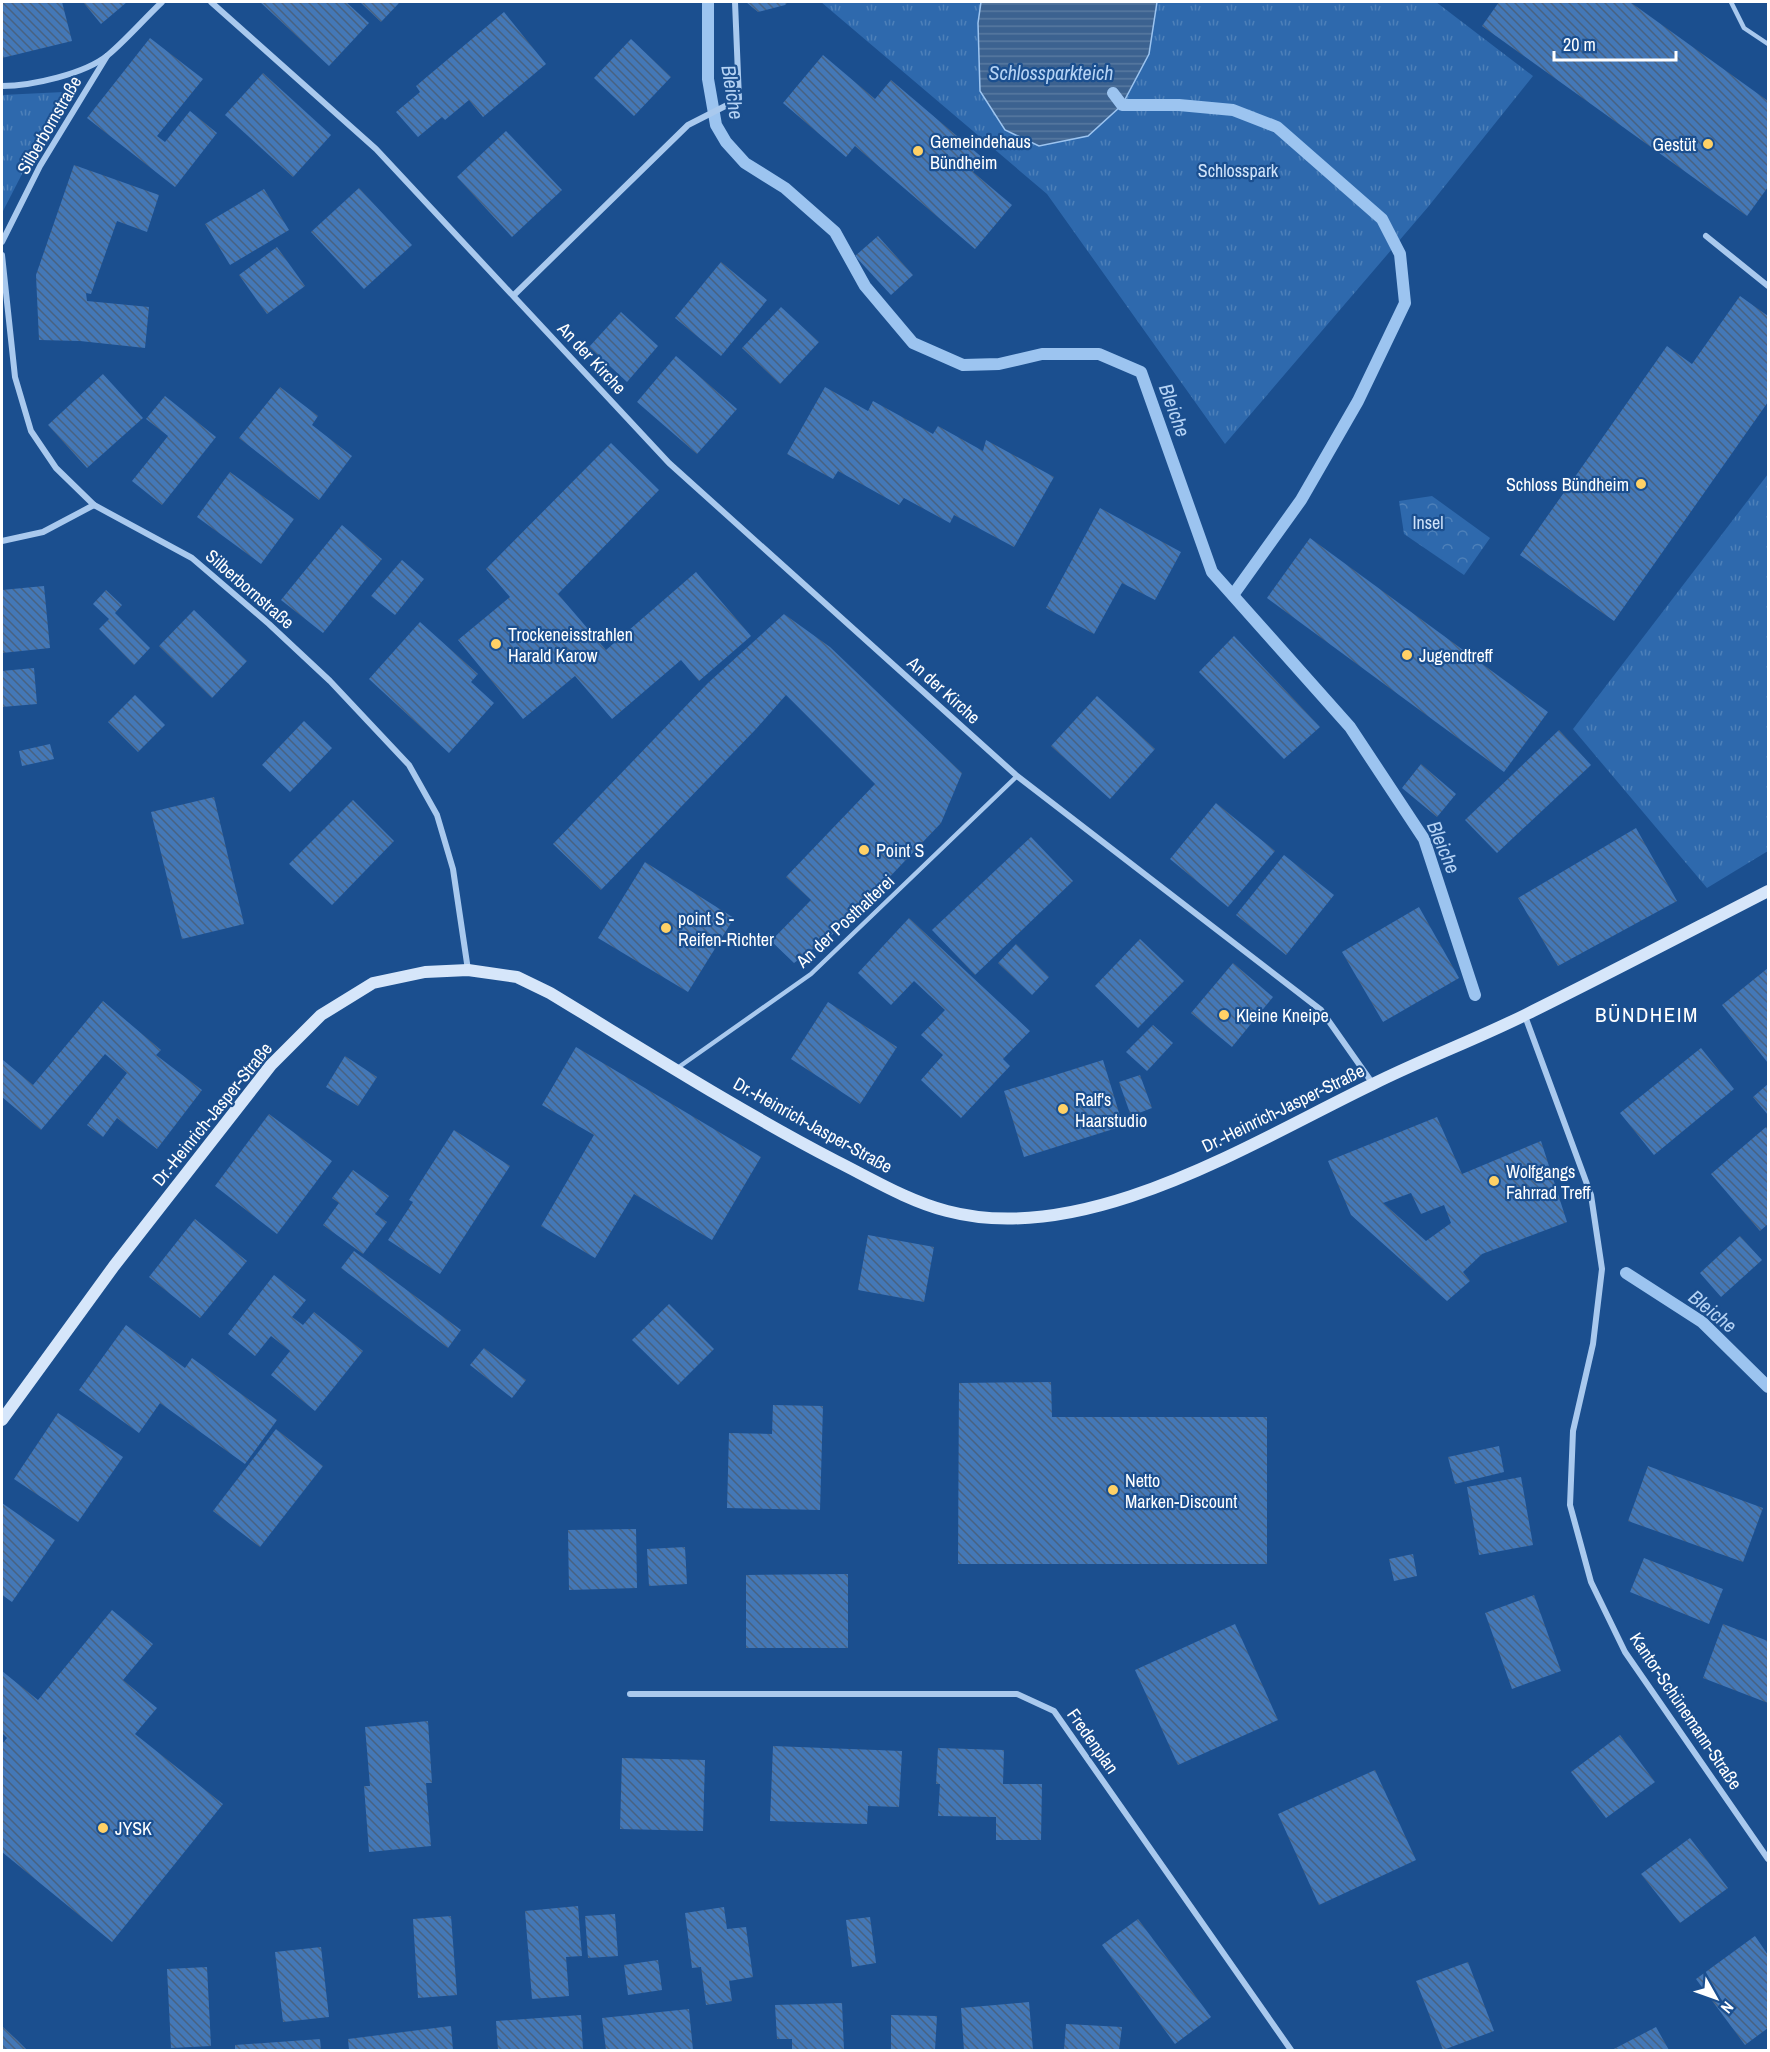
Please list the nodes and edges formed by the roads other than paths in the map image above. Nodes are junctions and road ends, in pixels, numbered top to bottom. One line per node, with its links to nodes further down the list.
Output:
1 (162, 2): 6 (street, Silberbornstraße)
2 (211, 2): 12 (street, An der Kirche)
3 (735, 2): 12 (street)
4 (1731, 2): 5 (lane)
5 (1768, 44)
6 (107, 56): 7 (street, Silberbornstraße); 9 (street, Silberbornstraße)
7 (2, 86)
8 (1706, 236): 11 (street)
9 (2, 242)
10 (2, 255): 13 (street, Silberbornstraße)
11 (1768, 286)
12 (514, 296): 15 (street, An der Kirche)
13 (94, 505): 14 (street); 17 (street, Silberbornstraße)
14 (2, 541)
15 (1017, 776): 19 (lane, An der Posthalterei); 20 (street, An der Kirche)
16 (1768, 891): 18 (main road, Dr.-Heinrich-Jasper-Straße)
17 (468, 970): 19 (main road, Dr.-Heinrich-Jasper-Straße); 21 (main road, Dr.-Heinrich-Jasper-Straße)
18 (1525, 1016): 20 (main road, Dr.-Heinrich-Jasper-Straße); 23 (street, Kantor-Schünemann-Straße)
19 (676, 1069): 20 (main road, Dr.-Heinrich-Jasper-Straße)
20 (1373, 1084)
21 (2, 1420)
22 (630, 1694): 24 (street, Fredenplan)
23 (1768, 1859)
24 (1291, 2050)

